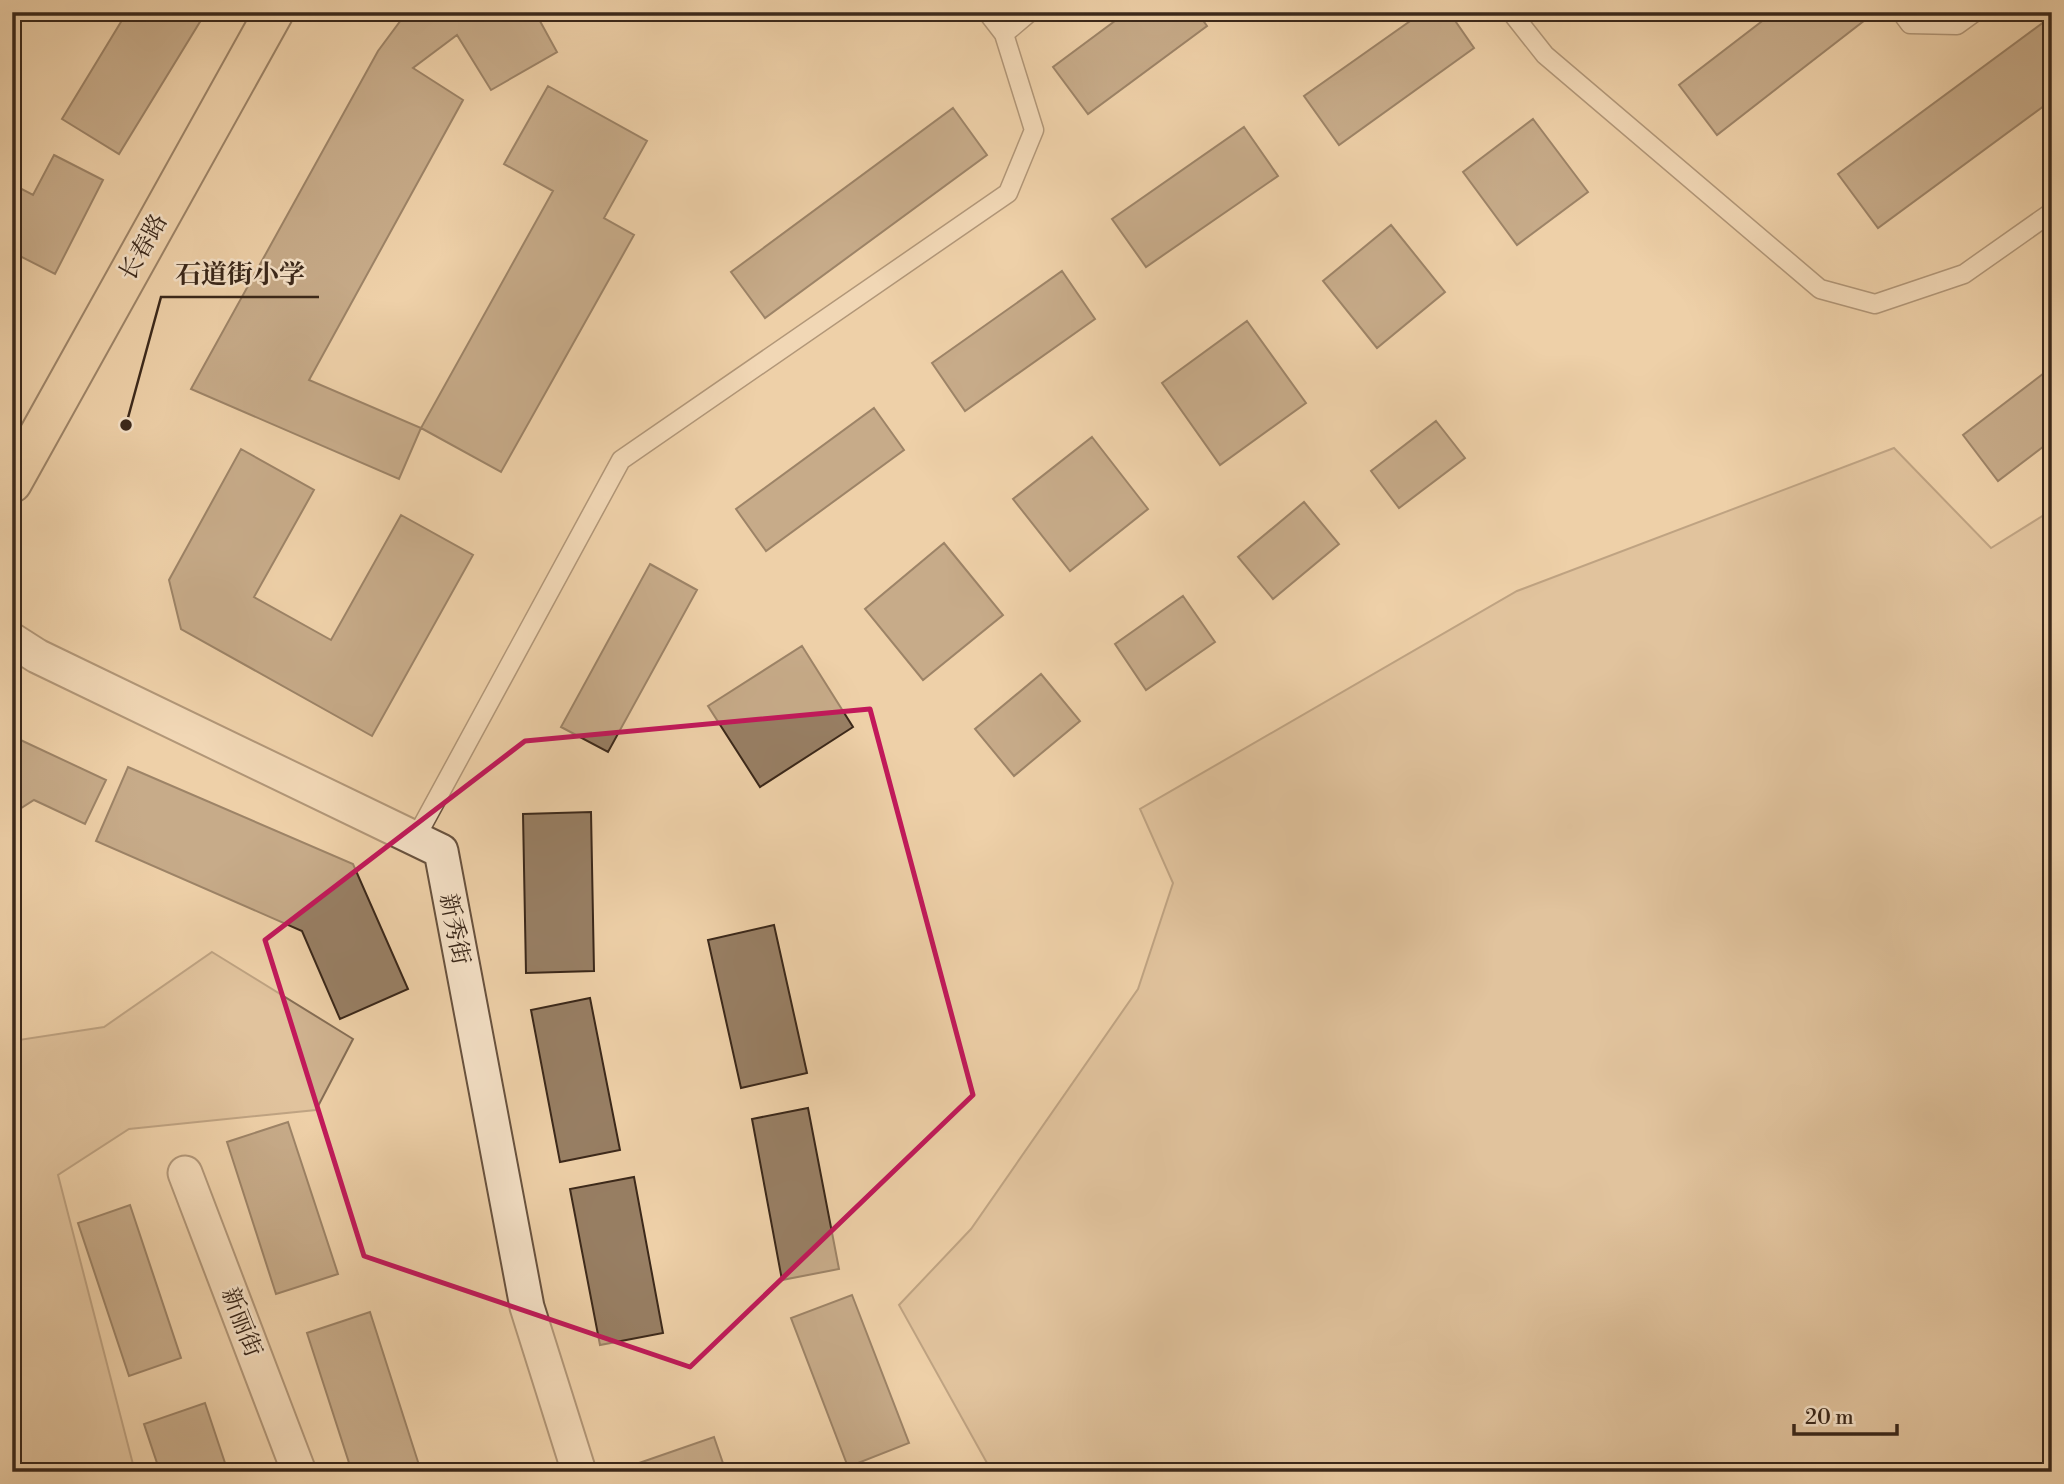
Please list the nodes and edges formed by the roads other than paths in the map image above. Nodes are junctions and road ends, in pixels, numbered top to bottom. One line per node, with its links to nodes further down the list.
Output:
1 (274, 12): 9 (main road, 长春路)
2 (988, 12): 7 (lane)
3 (1030, 12): 7 (lane)
4 (1511, 12): 8 (lane)
5 (1901, 12): 6 (lane)
6 (1975, 12)
7 (1004, 34): 11 (lane)
8 (2052, 212)
9 (12, 483)
10 (12, 640): 11 (street, 新秀街)
11 (415, 839): 14 (street, 新秀街)
12 (186, 1173): 13 (street, 新丽街)
13 (299, 1472)
14 (579, 1472)

